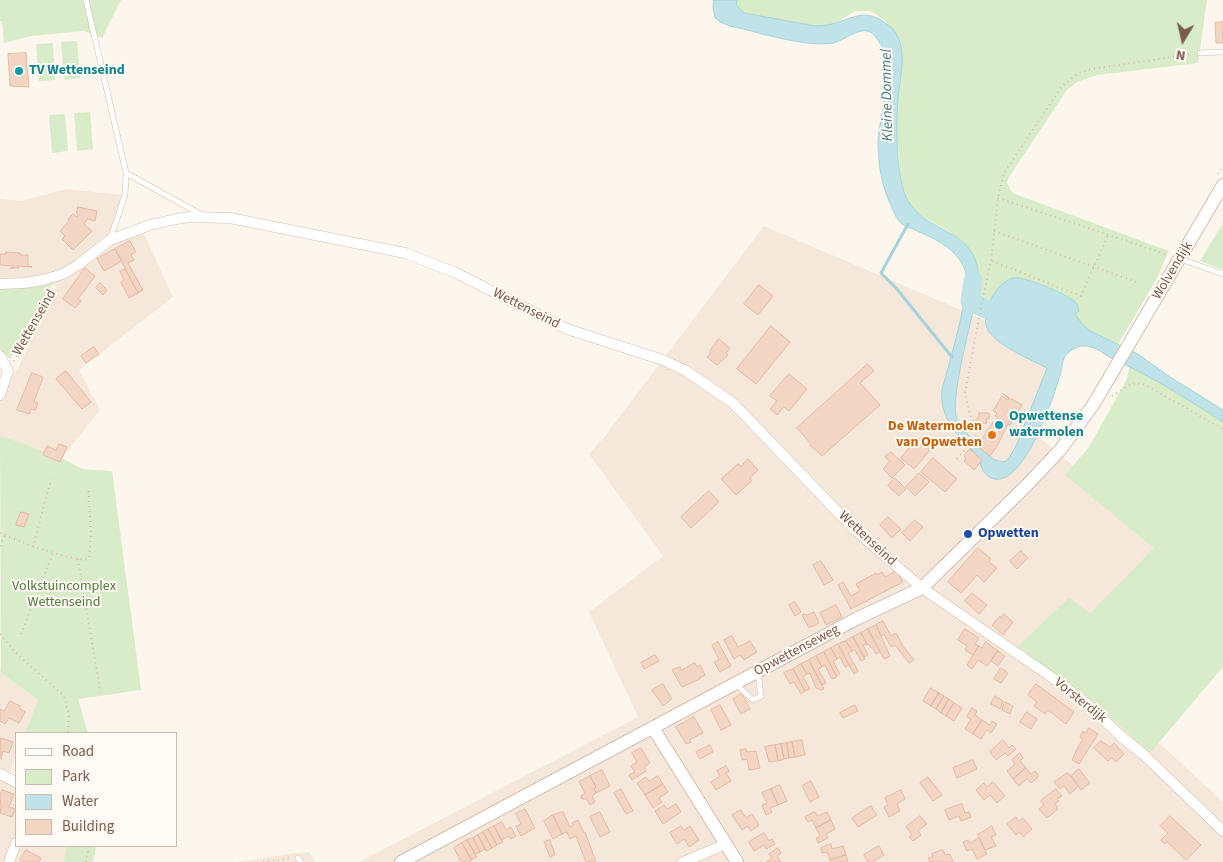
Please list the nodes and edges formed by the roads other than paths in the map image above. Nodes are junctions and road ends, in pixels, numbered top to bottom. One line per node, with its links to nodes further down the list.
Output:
1 (86, 0): 4 (lane)
2 (1223, 52): 3 (lane)
3 (1200, 53)
4 (126, 172): 6 (lane); 7 (lane)
5 (1223, 185): 8 (street, Wolvendijk)
6 (204, 217): 7 (street, Wettenseind); 14 (street, Wettenseind)
7 (110, 240): 10 (street, Wettenseind)
8 (1180, 259): 9 (lane); 12 (street, Wolvendijk)
9 (1223, 274)
10 (0, 284)
11 (0, 356): 13 (street, Wettenseind)
12 (1123, 356): 14 (street, Opwettenseweg)
13 (0, 395)
14 (922, 588): 15 (street, Opwettenseweg); 20 (street, Vorsterdijk)
15 (758, 671): 16 (street, Opwettenseweg); 16 (lane)
16 (736, 683): 17 (street, Opwettenseweg)
17 (653, 728): 21 (street); 24 (street, Opwettenseweg)
18 (0, 774): 19 (street)
19 (15, 782)
20 (1223, 831)
21 (726, 844): 25 (street); 26 (street)
22 (15, 846): 23 (street)
23 (9, 862)
24 (401, 862)
25 (683, 862)
26 (737, 862)

